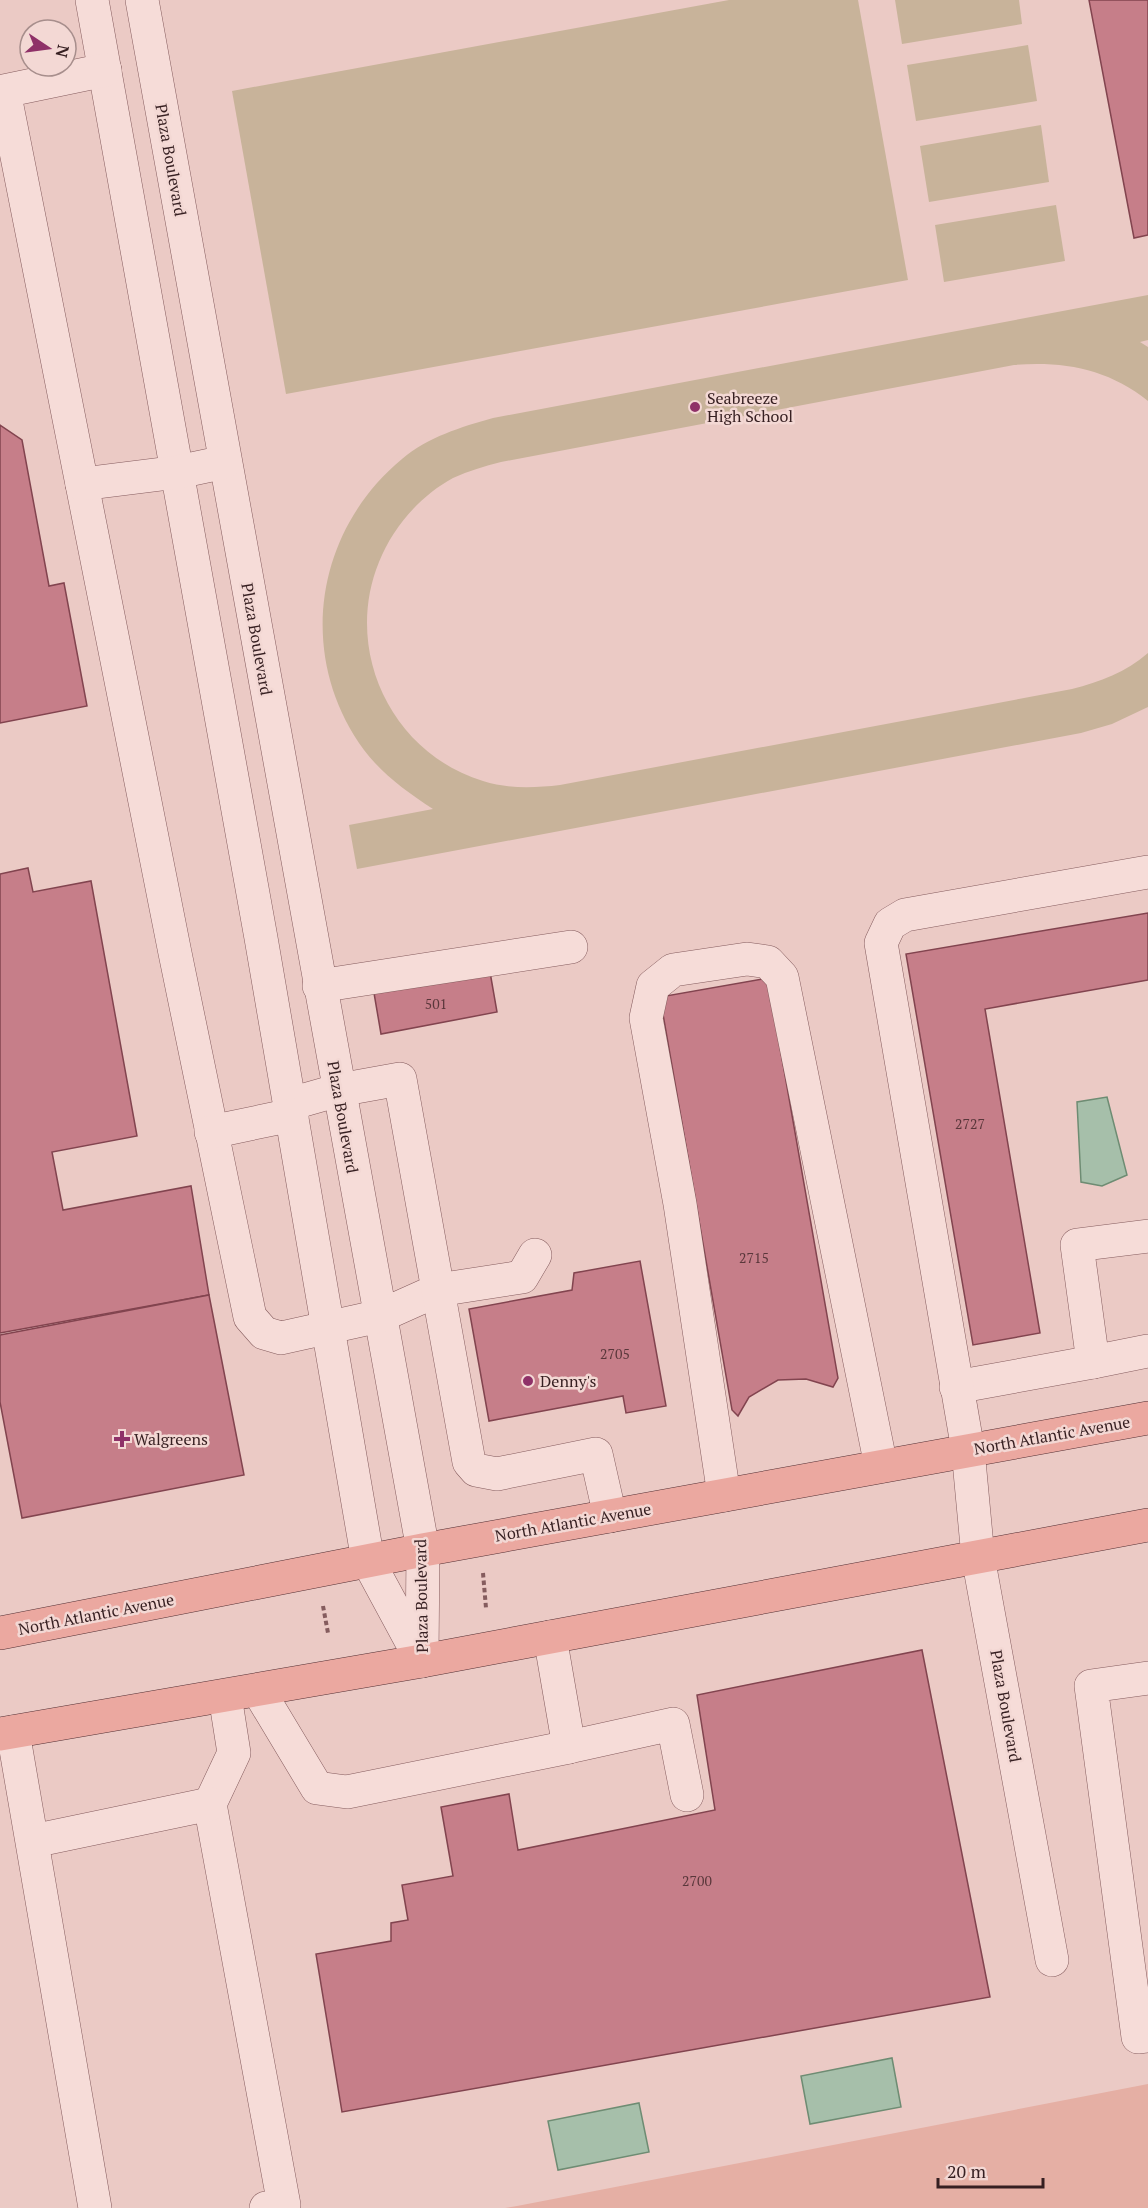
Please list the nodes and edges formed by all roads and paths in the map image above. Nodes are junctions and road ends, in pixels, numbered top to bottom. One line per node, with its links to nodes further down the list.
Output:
1 (92, 0): 3 (street, Plaza Boulevard)
2 (142, 0): 5 (street, Plaza Boulevard)
3 (105, 70): 4 (street); 6 (street, Plaza Boulevard)
4 (2, 91): 7 (street)
5 (225, 462): 6 (street); 10 (street, Plaza Boulevard)
6 (178, 472): 7 (street); 12 (street, Plaza Boulevard)
7 (82, 484): 13 (street)
8 (1148, 872): 21 (street, Plaza Boulevard)
9 (571, 947): 10 (street)
10 (319, 986): 11 (street, Plaza Boulevard)
11 (339, 1090): 12 (street); 16 (street); 17 (street, Plaza Boulevard)
12 (291, 1110): 13 (street); 18 (street, Plaza Boulevard)
13 (212, 1132): 18 (street)
14 (1148, 1236): 20 (street)
15 (535, 1255): 16 (street)
16 (438, 1290): 17 (street); 26 (street)
17 (380, 1316): 18 (street); 28 (street, Plaza Boulevard)
18 (328, 1328): 30 (street, Plaza Boulevard)
19 (1148, 1351): 20 (street)
20 (1093, 1362): 21 (street)
21 (956, 1387): 23 (street, Plaza Boulevard)
22 (1148, 1418): 23 (main road, North Atlantic Avenue)
23 (968, 1450): 24 (main road, North Atlantic Avenue); 29 (street, Plaza Boulevard)
24 (881, 1466): 25 (main road, North Atlantic Avenue); 25 (street)
25 (724, 1495): 26 (main road, North Atlantic Avenue)
26 (610, 1516): 28 (main road, North Atlantic Avenue)
27 (1148, 1525): 29 (main road)
28 (423, 1550): 30 (main road, North Atlantic Avenue); 37 (street, Plaza Boulevard)
29 (978, 1557): 36 (main road); 46 (street, Plaza Boulevard)
30 (368, 1561): 34 (main road, North Atlantic Avenue); 37 (street, Plaza Boulevard)
31 (483, 1572): 33 (path)
32 (323, 1606): 35 (path)
33 (486, 1608)
34 (0, 1633)
35 (328, 1633)
36 (550, 1638): 37 (main road); 42 (street)
37 (422, 1661): 39 (main road)
38 (1148, 1678): 47 (street)
39 (258, 1690): 40 (main road); 42 (street)
40 (225, 1695): 41 (main road); 44 (street)
41 (6, 1733): 45 (street)
42 (569, 1747): 43 (street)
43 (687, 1795)
44 (210, 1804): 45 (street); 49 (street)
45 (33, 1840): 48 (street)
46 (1052, 1960)
47 (1148, 2036)
48 (94, 2208)
49 (266, 2208)

